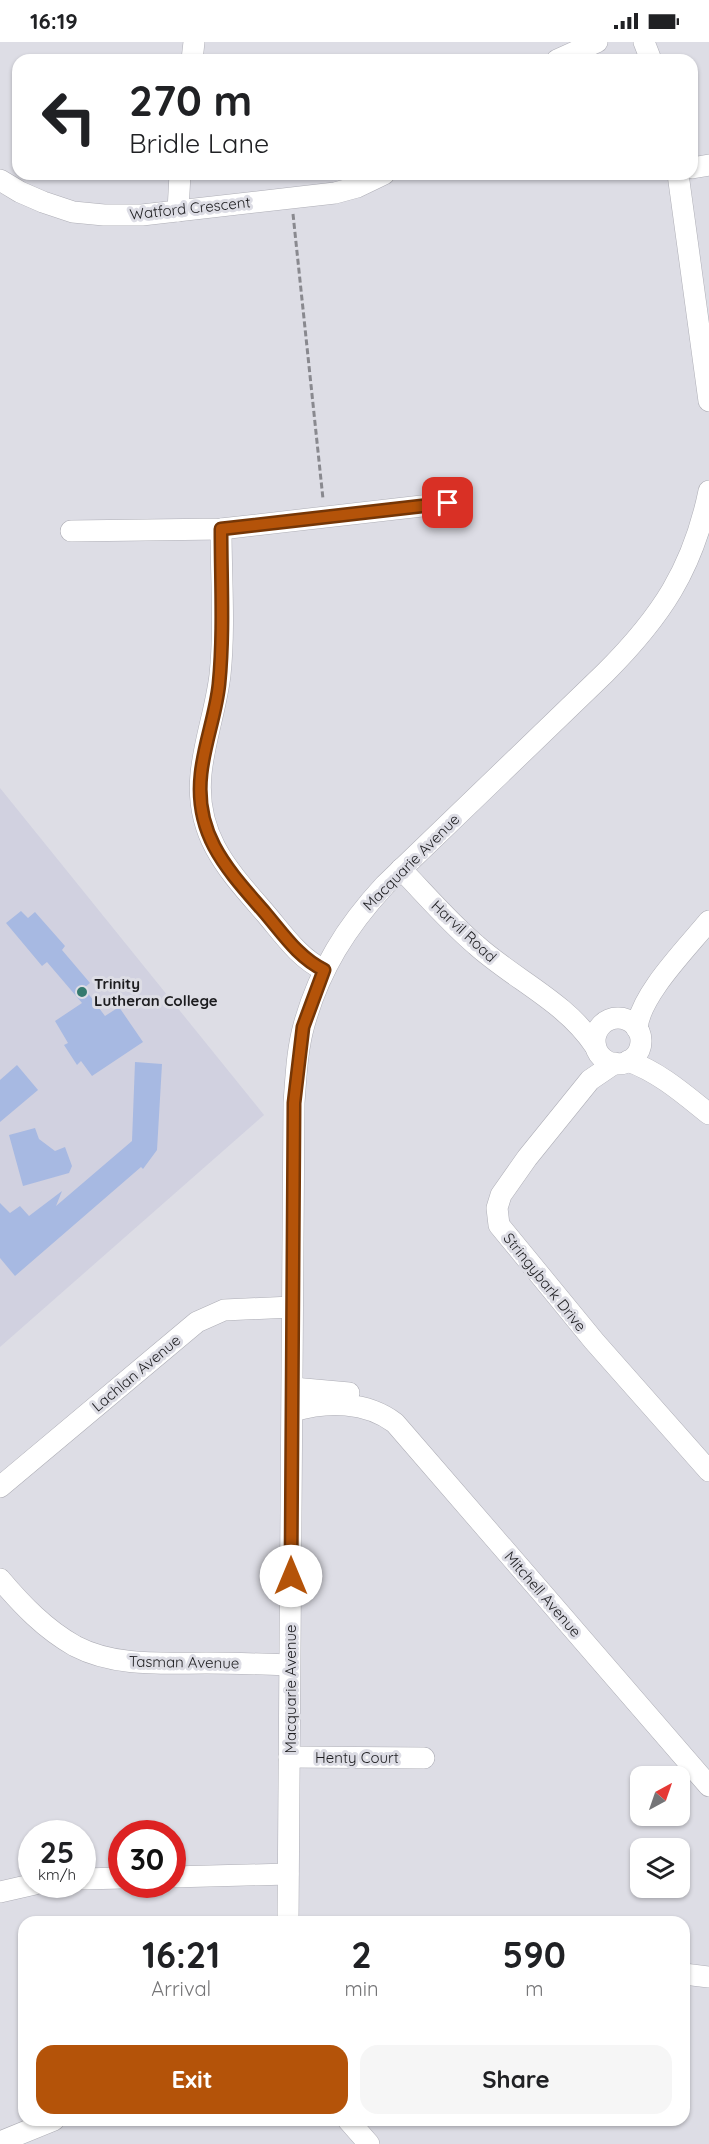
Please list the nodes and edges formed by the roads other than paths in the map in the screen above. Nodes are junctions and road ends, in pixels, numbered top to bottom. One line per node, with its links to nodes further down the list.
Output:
1 (597, 42): 2 (street)
2 (570, 54)
3 (0, 180): 7 (street, Watford Crescent)
4 (180, 180): 7 (street)
5 (372, 180): 7 (street, Watford Crescent)
6 (679, 180): 8 (street)
7 (178, 211)
8 (709, 401)
9 (709, 491): 13 (street, Macquarie Avenue)
10 (448, 503): 11 (street)
11 (221, 529): 12 (street); 15 (street)
12 (71, 531)
13 (401, 869): 15 (street, Macquarie Avenue); 16 (street, Harvil Road)
14 (709, 921): 17 (street)
15 (324, 970): 21 (street, Macquarie Avenue)
16 (532, 987): 18 (street, Harvil Road); 19 (street, Harvil Road)
17 (647, 998): 18 (street); 19 (street)
18 (613, 1019): 19 (street, Harvil Road); 19 (street)
19 (619, 1050): 20 (street, Harvil Road); 25 (street, Stringybark Drive)
20 (709, 1114)
21 (292, 1307): 22 (street, Macquarie Avenue); 26 (street, Lachlan Avenue)
22 (293, 1388): 23 (street, Mitchell Avenue); 24 (street, Macquarie Avenue)
23 (371, 1409): 24 (street, Mitchell Avenue); 31 (street, Mitchell Avenue)
24 (293, 1411): 28 (street, Macquarie Avenue)
25 (709, 1471)
26 (0, 1487)
27 (0, 1579): 28 (street, Tasman Avenue)
28 (289, 1665): 29 (street, Macquarie Avenue)
29 (289, 1757): 30 (street, Henty Court); 32 (street, Macquarie Avenue)
30 (424, 1758)
31 (709, 1786)
32 (288, 1874): 33 (street); 36 (street, Macquarie Avenue)
33 (186, 1877)
34 (18, 1888): 35 (street)
35 (0, 1892)
36 (288, 1916)
37 (690, 1975): 38 (street)
38 (709, 1977)
39 (39, 2126): 41 (street)
40 (353, 2126): 42 (street)
41 (0, 2142)
42 (369, 2144)

